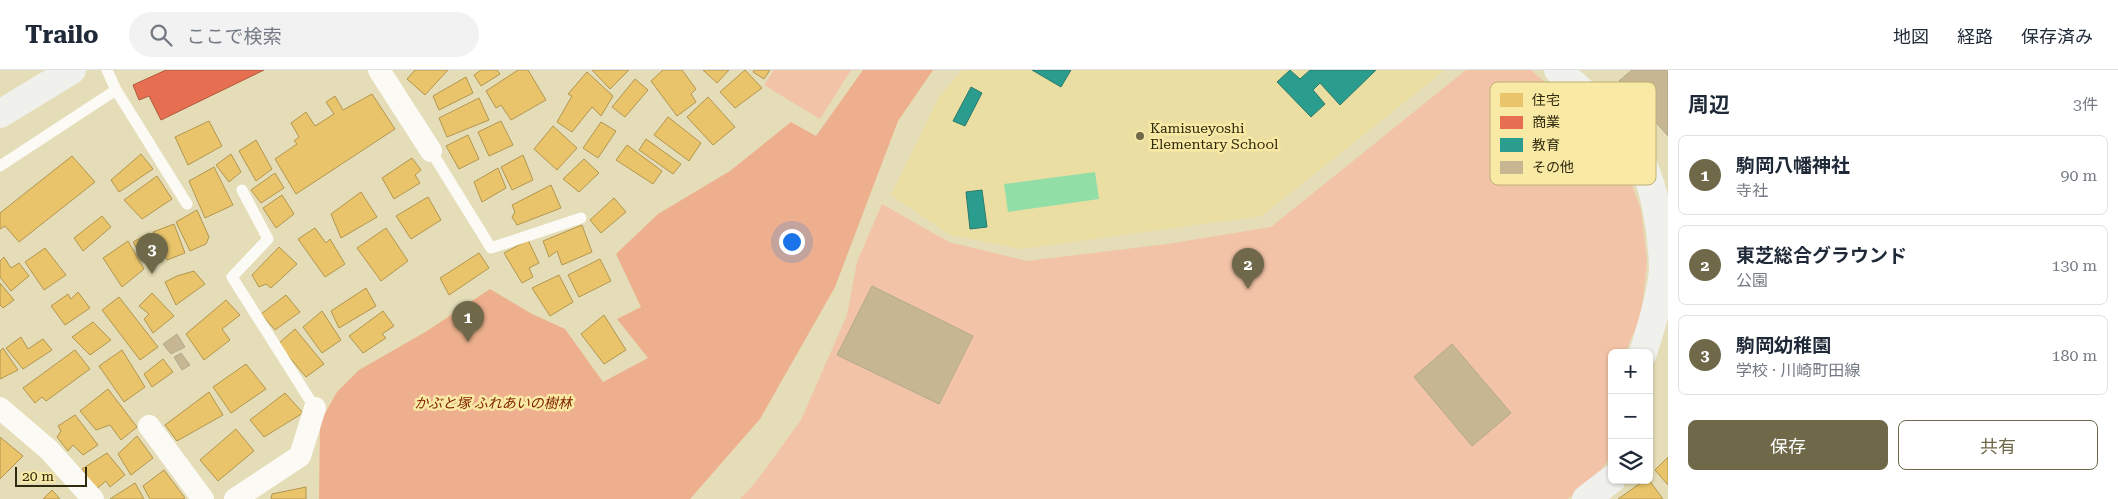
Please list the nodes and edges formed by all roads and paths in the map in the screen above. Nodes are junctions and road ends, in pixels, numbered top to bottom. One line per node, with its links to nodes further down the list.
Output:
1 (72, 70): 7 (street)
2 (107, 70): 6 (lane)
3 (379, 70): 8 (street)
4 (1558, 70): 5 (street)
5 (1570, 82)
6 (116, 90): 9 (lane); 12 (lane)
7 (0, 114)
8 (431, 151): 13 (lane)
9 (0, 166)
10 (1651, 185): 14 (street)
11 (242, 190): 16 (lane)
12 (187, 204)
13 (581, 218)
14 (1644, 349)
15 (0, 408): 19 (street)
16 (315, 408): 21 (street)
17 (149, 426): 20 (street)
18 (1608, 482): 22 (street)
19 (93, 499)
20 (203, 499)
21 (235, 499)
22 (1586, 499)

